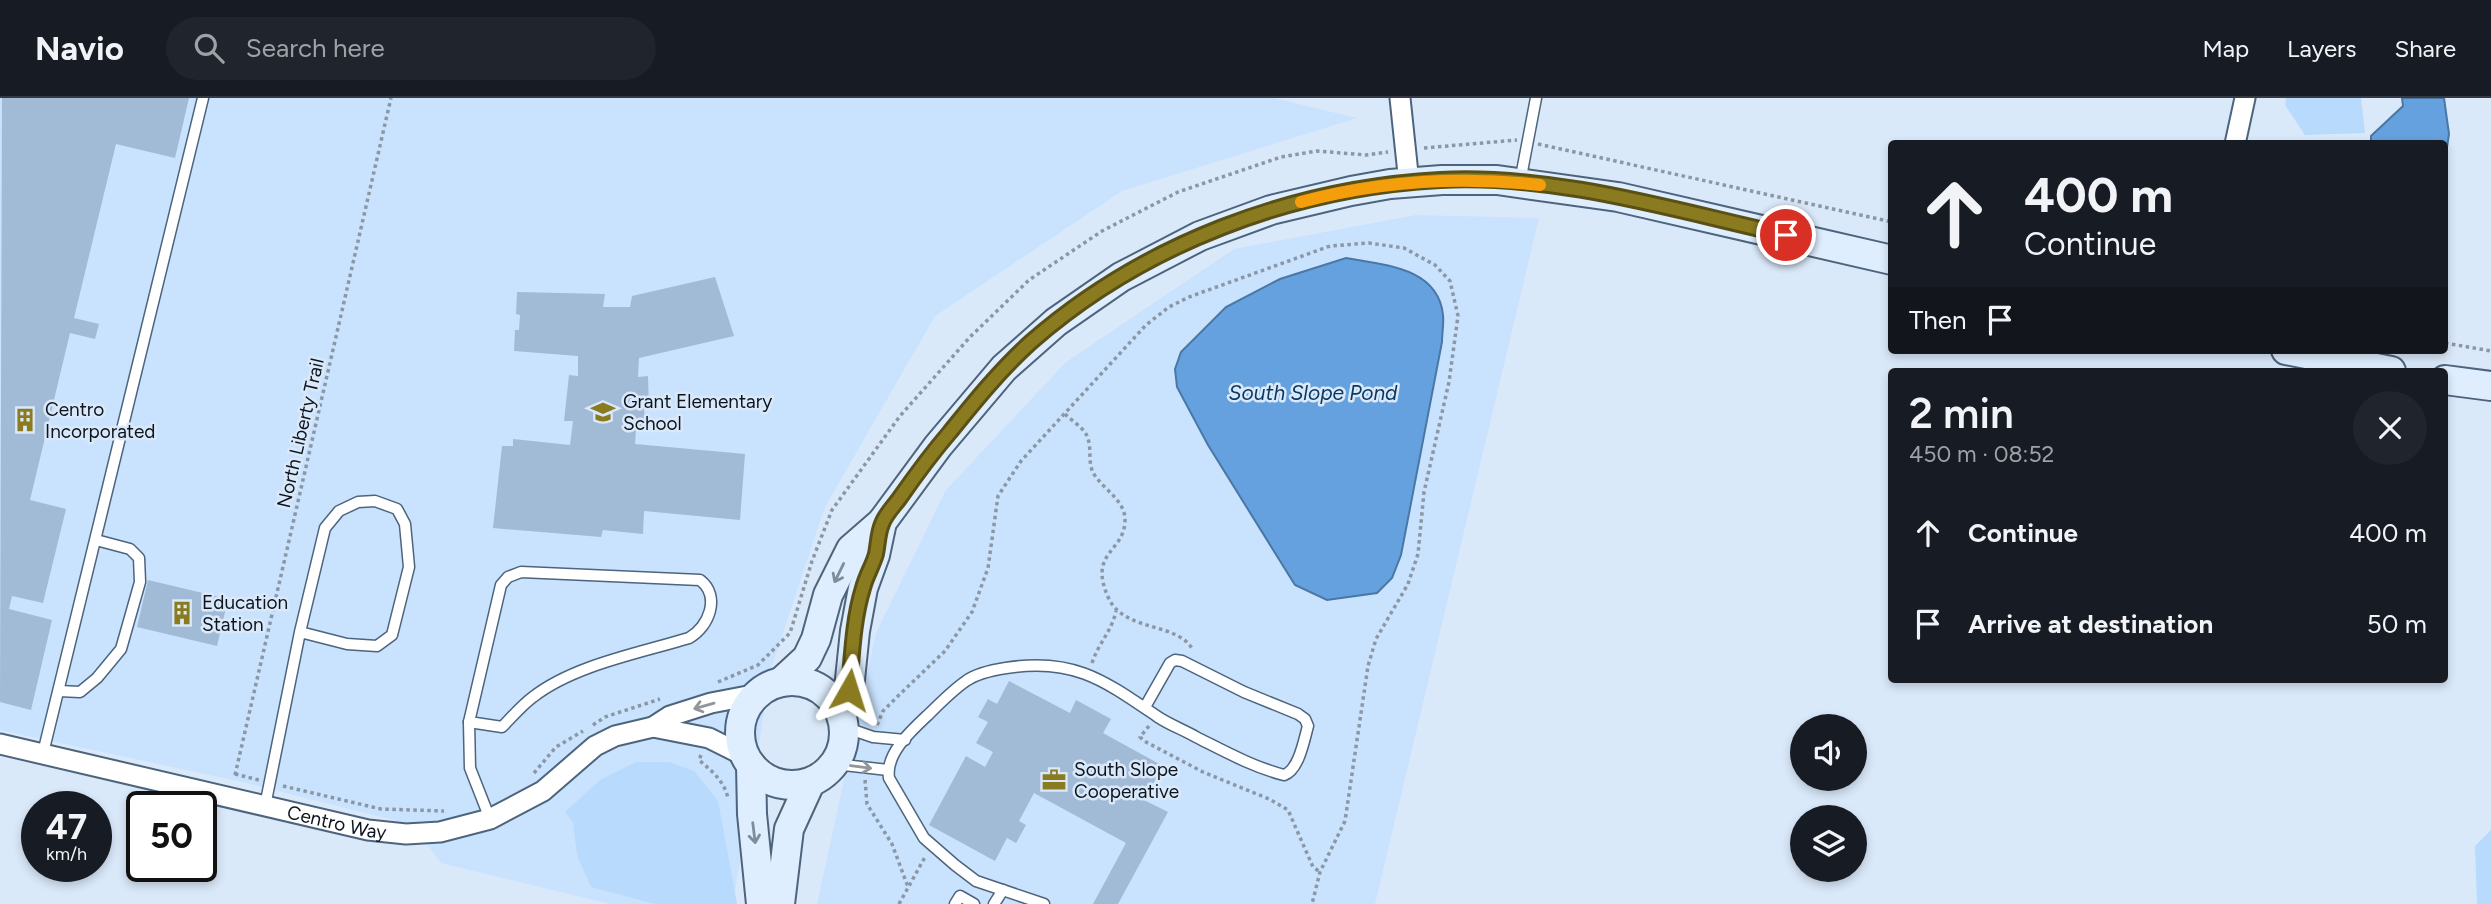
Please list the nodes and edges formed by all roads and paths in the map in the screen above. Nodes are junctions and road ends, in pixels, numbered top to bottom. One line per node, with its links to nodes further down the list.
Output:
1 (202, 98): 21 (lane)
2 (391, 98): 41 (path, North Liberty Trail)
3 (1401, 98): 8 (street)
4 (1536, 98): 7 (lane)
5 (2245, 98): 6 (street)
6 (2236, 140)
7 (1528, 142): 8 (path); 10 (lane); 11 (path)
8 (1406, 149): 9 (street)
9 (1409, 183): 10 (main road); 20 (main road)
10 (1520, 183): 12 (main road)
11 (1888, 221)
12 (1888, 259)
13 (2448, 344): 14 (path)
14 (2491, 351)
15 (2306, 354): 16 (main road)
16 (2376, 368)
17 (2448, 380): 18 (main road)
18 (2491, 387)
19 (1065, 414): 22 (path); 33 (path); 46 (path)
20 (882, 522): 26 (main road, one-way to 26); 30 (main road)
21 (96, 540): 27 (lane); 27 (lane)
22 (1116, 611): 24 (path); 25 (path)
23 (300, 632): 23 (lane); 43 (lane)
24 (1192, 664): 28 (lane); 29 (lane)
25 (1088, 674): 28 (lane); 34 (lane)
26 (769, 688): 30 (main road); 32 (street, Centro Way, one-way to 32); 37 (main road)
27 (59, 691): 36 (lane)
28 (1145, 707): 29 (lane)
29 (1156, 715): 46 (path)
30 (843, 721): 33 (lane); 38 (main road)
31 (469, 722): 31 (lane); 44 (lane)
32 (653, 727): 37 (street, Centro Way); 44 (street, Centro Way)
33 (873, 737): 34 (lane)
34 (905, 740): 40 (lane)
35 (0, 744): 36 (street, Centro Way)
36 (43, 753): 43 (street, Centro Way)
37 (748, 761): 42 (main road); 49 (main road, one-way to 49)
38 (835, 764): 39 (lane, one-way to 39); 42 (main road)
39 (865, 767): 40 (lane); 47 (path)
40 (887, 770): 48 (lane)
41 (235, 774)
42 (810, 783): 50 (main road)
43 (265, 806): 44 (street, Centro Way)
44 (491, 819)
45 (923, 859): 47 (path)
46 (1320, 872): 56 (path)
47 (908, 887): 51 (path)
48 (1003, 890): 54 (lane); 55 (lane)
49 (761, 904)
50 (780, 904)
51 (899, 904)
52 (955, 904): 53 (lane)
53 (974, 904)
54 (994, 904)
55 (1044, 904)
56 (1312, 904)

